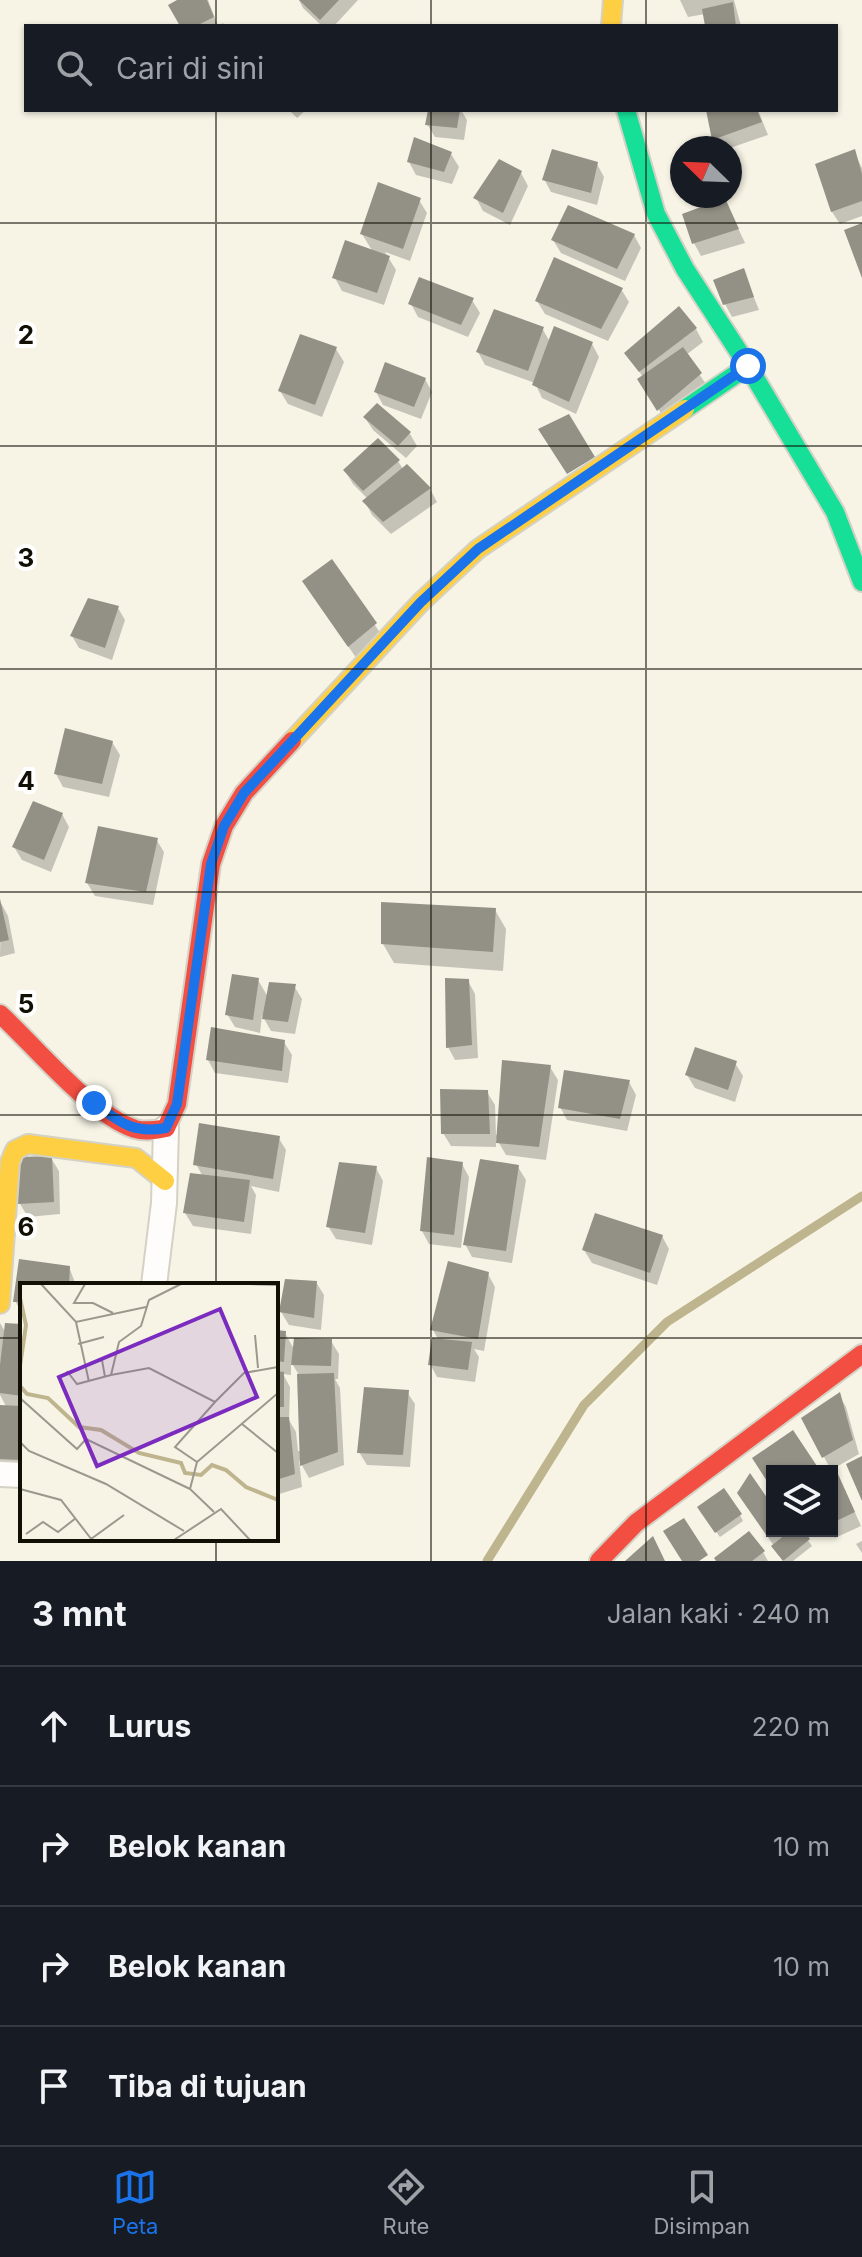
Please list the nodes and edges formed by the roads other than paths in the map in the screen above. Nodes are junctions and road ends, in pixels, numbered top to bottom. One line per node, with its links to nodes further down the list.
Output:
1 (613, 0): 2 (street)
2 (611, 24)
3 (627, 112): 4 (street)
4 (748, 366): 5 (street); 7 (street)
5 (862, 582)
6 (0, 1014): 7 (street)
7 (166, 1128): 8 (street)
8 (165, 1181): 9 (street); 10 (street)
9 (154, 1283)
10 (0, 1306): 11 (street)
11 (20, 1311)
12 (862, 1354): 15 (street)
13 (0, 1474): 14 (street)
14 (20, 1475)
15 (599, 1561)

